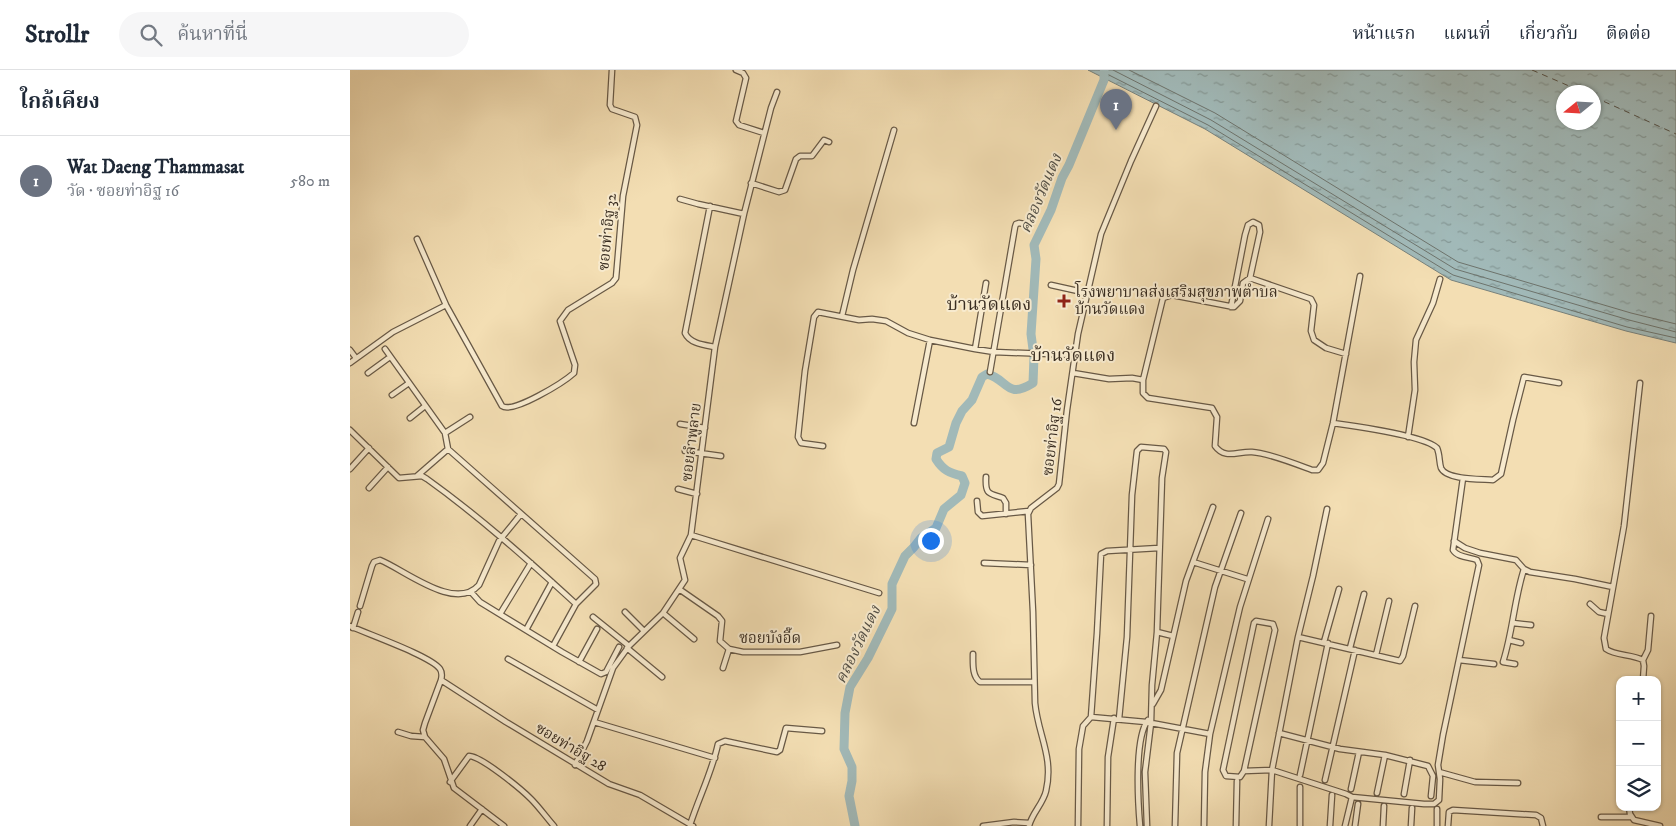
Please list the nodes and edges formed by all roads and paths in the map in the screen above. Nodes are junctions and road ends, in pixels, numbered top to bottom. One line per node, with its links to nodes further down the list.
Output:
1 (612, 70): 20 (street, ซอยท่าอิฐ 32)
2 (736, 70): 6 (street)
3 (777, 92): 6 (street, ซอยลำพูลาย)
4 (1156, 106): 19 (street, ซอยท่าอิฐ 16)
5 (894, 130): 22 (street)
6 (764, 132): 8 (street, ซอยลำพูลาย)
7 (829, 142): 8 (street)
8 (751, 183): 11 (street, ซอยลำพูลาย)
9 (680, 198): 10 (street)
10 (710, 206): 11 (street); 24 (street)
11 (744, 214): 24 (street, ซอยลำพูลาย)
12 (1030, 225): 28 (street)
13 (417, 238): 20 (street)
14 (1360, 276): 29 (street)
15 (1250, 278): 21 (street); 21 (street); 29 (street)
16 (1440, 279): 51 (street)
17 (986, 283): 26 (street)
18 (1051, 285): 19 (street)
19 (1088, 293): 30 (street, ซอยท่าอิฐ 16)
20 (446, 305): 32 (street)
21 (1231, 307): 37 (street)
22 (842, 316): 23 (street); 52 (street)
23 (930, 340): 26 (street); 45 (street)
24 (715, 347): 48 (street, ซอยลำพูลาย)
25 (384, 349): 31 (street)
26 (975, 349): 28 (street)
27 (350, 350): 32 (street)
28 (994, 352): 30 (street); 34 (street)
29 (1346, 354): 46 (street)
30 (1075, 355): 36 (street, ซอยท่าอิฐ 16)
31 (390, 357): 35 (street); 38 (street)
32 (356, 358): 33 (street)
33 (350, 363)
34 (990, 372)
35 (368, 373)
36 (1073, 373): 37 (street); 69 (street, ซอยท่าอิฐ 16)
37 (1143, 380): 46 (street)
38 (409, 383): 41 (street); 42 (street)
39 (1559, 383): 62 (street)
40 (1640, 383): 87 (street)
41 (392, 395)
42 (425, 406): 44 (street); 50 (street)
43 (470, 417): 50 (street)
44 (410, 418)
45 (914, 423)
46 (1333, 423): 51 (street)
47 (680, 424): 48 (street)
48 (705, 428): 56 (street, ซอยลำพูลาย)
49 (350, 430): 53 (street)
50 (445, 433): 54 (street)
51 (1408, 437): 62 (street)
52 (823, 446)
53 (369, 448): 58 (street); 59 (street)
54 (448, 449): 60 (street); 71 (street)
55 (685, 451): 56 (street)
56 (702, 453): 57 (street); 65 (street, ซอยลำพูลาย)
57 (721, 456)
58 (388, 467): 60 (street); 63 (street)
59 (350, 469)
60 (417, 476): 75 (street)
61 (986, 477): 72 (street)
62 (1463, 478): 76 (street)
63 (369, 488)
64 (678, 489): 65 (street)
65 (697, 494): 74 (street, ซอยลำพูลาย)
66 (977, 502): 72 (street)
67 (1213, 507): 79 (street)
68 (1327, 509): 113 (street)
69 (1029, 511): 72 (street); 82 (street)
70 (1240, 513): 84 (street)
71 (521, 514): 75 (street); 94 (street)
72 (1006, 514)
73 (1268, 519): 85 (street)
74 (691, 535): 88 (street, ซอยลำพูลาย); 91 (street)
75 (502, 536): 80 (street); 90 (street)
76 (1454, 541): 83 (street); 127 (street)
77 (1159, 548): 78 (street); 78 (street); 111 (street)
78 (1130, 550): 139 (street); 140 (street)
79 (1193, 562): 84 (street); 112 (street)
80 (531, 563): 86 (street); 101 (street)
81 (984, 563): 82 (street)
82 (1031, 565): 136 (street)
83 (1524, 569): 87 (street); 105 (street)
84 (1220, 570): 85 (street); 143 (street)
85 (1247, 579): 147 (street)
86 (552, 582): 94 (street); 109 (street)
87 (1613, 587): 102 (street)
88 (679, 589): 100 (street, ซอยลำพูลาย); 122 (street, ซอยบังอี๊ด)
89 (1338, 589): 116 (street)
90 (471, 592): 96 (street); 101 (street)
91 (879, 593)
92 (1364, 594): 123 (street)
93 (1389, 600): 125 (street)
94 (576, 604): 119 (street)
95 (1590, 604): 102 (street)
96 (360, 606)
97 (1415, 606): 125 (street)
98 (358, 612): 107 (street)
99 (625, 612): 110 (street)
100 (663, 613): 110 (street, ซอยลำพูลาย); 114 (street)
101 (500, 614): 109 (street)
102 (1608, 614): 128 (street)
103 (1651, 616): 128 (street)
104 (593, 617): 121 (street)
105 (1513, 623): 106 (street); 115 (street)
106 (1531, 625)
107 (352, 627): 135 (street)
108 (597, 629): 129 (street)
109 (526, 630): 119 (street)
110 (644, 631): 121 (street, ซอยลำพูลาย)
111 (1157, 632): 112 (street); 137 (street)
112 (1173, 636): 137 (street)
113 (1298, 637): 116 (street); 146 (street)
114 (694, 639)
115 (1509, 640): 117 (street); 131 (street)
116 (1326, 643): 123 (street); 149 (street)
117 (1521, 643)
118 (837, 645): 122 (street, ซอยบังอี๊ด)
119 (552, 646): 129 (street)
120 (619, 647): 129 (street)
121 (628, 647): 134 (street); 138 (street, ซอยลำพูลาย)
122 (729, 649): 132 (street)
123 (1353, 649): 125 (street); 150 (street)
124 (973, 654): 136 (street)
125 (1376, 655)
126 (508, 659): 138 (street)
127 (1459, 660): 130 (street); 160 (street)
128 (1643, 660): 133 (street)
129 (579, 662)
130 (1494, 664)
131 (1516, 664)
132 (724, 668)
133 (1643, 676)
134 (662, 677)
135 (441, 680): 148 (street); 155 (street, ซอยท่าอิฐ 28)
136 (1034, 682): 182 (street)
137 (1152, 705): 142 (street)
138 (598, 710): 141 (street, ซอยลำพูลาย)
139 (1091, 717): 140 (street); 187 (street)
140 (1116, 719): 142 (street); 188 (street)
141 (594, 722): 153 (street); 155 (street, ซอยลำพูลาย)
142 (1148, 722): 143 (street); 158 (street); 159 (street)
143 (1182, 728): 147 (street); 191 (street)
144 (822, 731): 153 (street)
145 (398, 732): 148 (street)
146 (1279, 733): 149 (street); 156 (street)
147 (1210, 734): 192 (street)
148 (425, 737): 164 (street)
149 (1308, 740): 150 (street); 161 (street)
150 (1333, 747): 151 (street); 162 (street)
151 (1359, 752): 152 (street); 167 (street)
152 (1385, 755): 154 (street); 168 (street)
153 (715, 758): 181 (street)
154 (1410, 760): 169 (street); 171 (street)
155 (575, 765): 181 (street, ซอยท่าอิฐ 28)
156 (1272, 770): 157 (street); 172 (street); 194 (street)
157 (1244, 771): 157 (street)
158 (1138, 772): 159 (street); 189 (street)
159 (1145, 772): 190 (street)
160 (1439, 772): 165 (street); 172 (street)
161 (1300, 776)
162 (1325, 780)
163 (1237, 781): 193 (street)
164 (450, 782): 176 (street); 185 (street)
165 (1518, 783)
166 (1300, 787): 195 (street)
167 (1351, 789)
168 (1377, 793)
169 (1404, 794)
170 (1332, 795): 196 (street)
171 (1431, 796)
172 (1352, 797): 197 (street)
173 (1358, 804): 198 (street)
174 (1384, 806): 199 (street)
175 (1412, 808): 200 (street)
176 (482, 809): 183 (street); 184 (street)
177 (1438, 809): 201 (street)
178 (1630, 811): 180 (street)
179 (1600, 817): 180 (street)
180 (1631, 817): 204 (street)
181 (691, 825)
182 (1029, 825): 186 (street)
183 (470, 826)
184 (504, 826)
185 (554, 826)
186 (983, 826)
187 (1078, 826)
188 (1107, 826)
189 (1140, 826)
190 (1147, 826)
191 (1175, 826)
192 (1204, 826)
193 (1236, 826)
194 (1269, 826)
195 (1300, 826)
196 (1330, 826)
197 (1345, 826)
198 (1355, 826)
199 (1383, 826)
200 (1411, 826)
201 (1437, 826)
202 (1448, 826): 203 (street)
203 (1543, 826)
204 (1660, 826)

